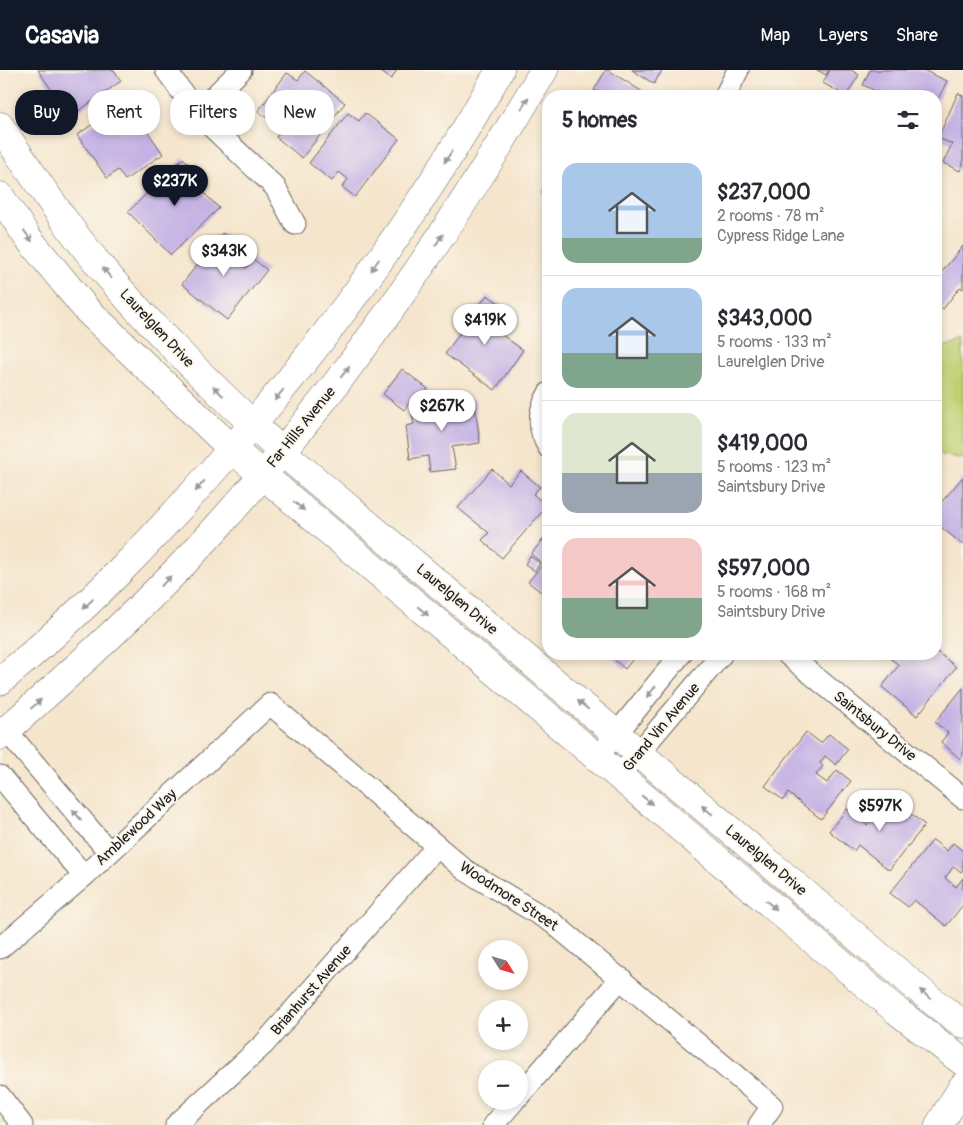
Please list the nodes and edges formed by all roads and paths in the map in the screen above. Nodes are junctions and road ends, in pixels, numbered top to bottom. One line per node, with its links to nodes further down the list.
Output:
1 (166, 70): 6 (street)
2 (241, 70): 7 (street)
3 (500, 70): 14 (street, one-way to 14)
4 (544, 70): 17 (street, Far Hills Avenue, one-way to 4)
5 (738, 70): 8 (street)
6 (180, 90)
7 (221, 90)
8 (728, 90)
9 (0, 126): 14 (street, Laurelglen Drive, one-way to 9)
10 (220, 135): 12 (street)
11 (0, 196): 16 (street, Laurelglen Drive, one-way to 16)
12 (295, 224)
13 (542, 406): 15 (street)
14 (253, 425): 16 (street); 17 (street, Laurelglen Drive)
15 (542, 438)
16 (232, 449): 18 (street, Laurelglen Drive); 22 (street, one-way to 22)
17 (281, 451): 18 (street, Far Hills Avenue); 25 (street, Laurelglen Drive, one-way to 17)
18 (262, 475): 24 (street, Far Hills Avenue, one-way to 18); 27 (street, Laurelglen Drive, one-way to 27)
19 (676, 660): 25 (street, Grand Vin Avenue, one-way to 25)
20 (717, 660): 26 (street, Grand Vin Avenue)
21 (794, 660): 30 (street, Saintsbury Drive)
22 (0, 681)
23 (270, 704): 31 (street, Woodmore Street); 32 (street, Amblewood Way)
24 (3, 733): 32 (street, one-way to 24)
25 (616, 734): 26 (street, Laurelglen Drive); 27 (street, Grand Vin Avenue)
26 (639, 753): 29 (street, Grand Vin Avenue); 36 (street, Laurelglen Drive, one-way to 26)
27 (597, 758): 29 (street, Laurelglen Drive)
28 (0, 776): 33 (street)
29 (619, 776): 37 (street, Laurelglen Drive, one-way to 37)
30 (963, 798)
31 (437, 846): 35 (street, Woodmore Street); 41 (street, Brianhurst Avenue)
32 (109, 852): 33 (street, Amblewood Way)
33 (84, 876): 34 (street, Amblewood Way)
34 (0, 948)
35 (621, 978): 38 (street); 43 (street, Woodmore Street)
36 (963, 1024)
37 (963, 1062)
38 (528, 1086)
39 (963, 1086): 44 (street)
40 (506, 1110): 42 (street)
41 (176, 1125)
42 (493, 1125)
43 (760, 1125)
44 (939, 1125)

